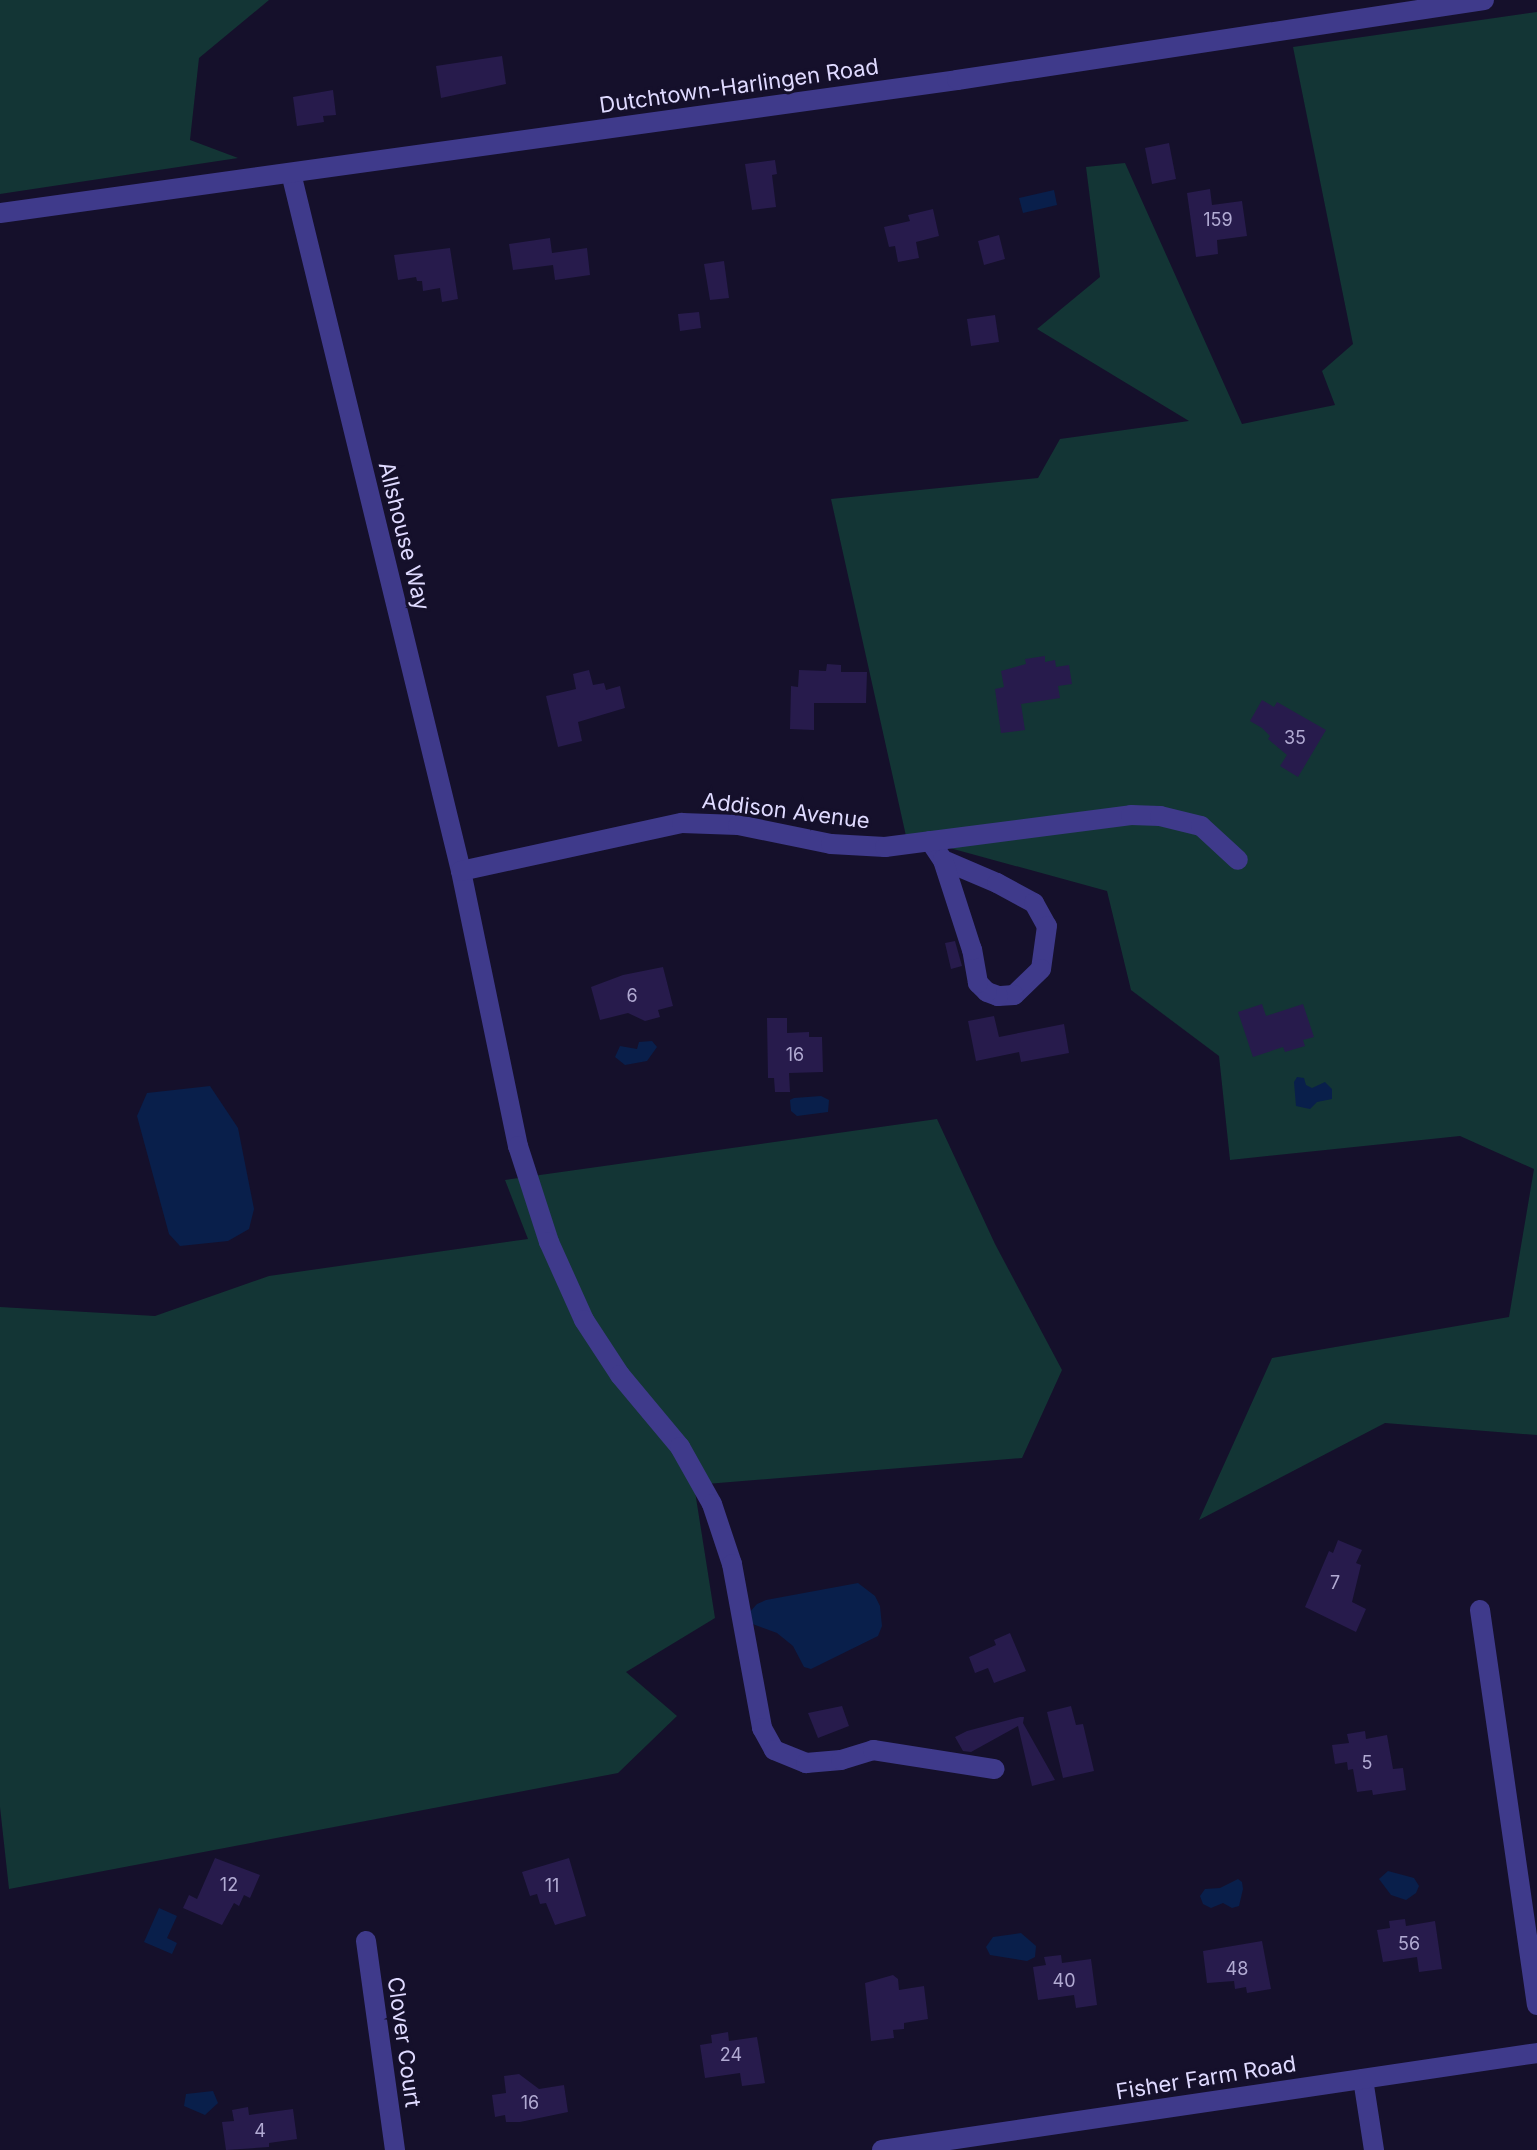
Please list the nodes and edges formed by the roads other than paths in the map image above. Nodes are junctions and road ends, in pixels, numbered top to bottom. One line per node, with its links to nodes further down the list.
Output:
1 (1484, 0): 2 (street, Dutchtown-Harlingen Road)
2 (291, 173): 3 (street, Dutchtown-Harlingen Road); 7 (street, Allshouse Way)
3 (0, 213)
4 (930, 841): 5 (street); 6 (street, Addison Avenue); 7 (street, Addison Avenue)
5 (943, 860): 5 (street)
6 (1238, 860)
7 (461, 871): 9 (street, Allshouse Way)
8 (1480, 1610): 11 (street)
9 (995, 1769)
10 (366, 1941): 14 (street, Clover Court)
11 (1537, 2005)
12 (1537, 2053): 13 (street, Fisher Farm Road)
13 (1363, 2079): 15 (street, Fisher Farm Road); 16 (street)
14 (395, 2150)
15 (882, 2150)
16 (1374, 2150)

